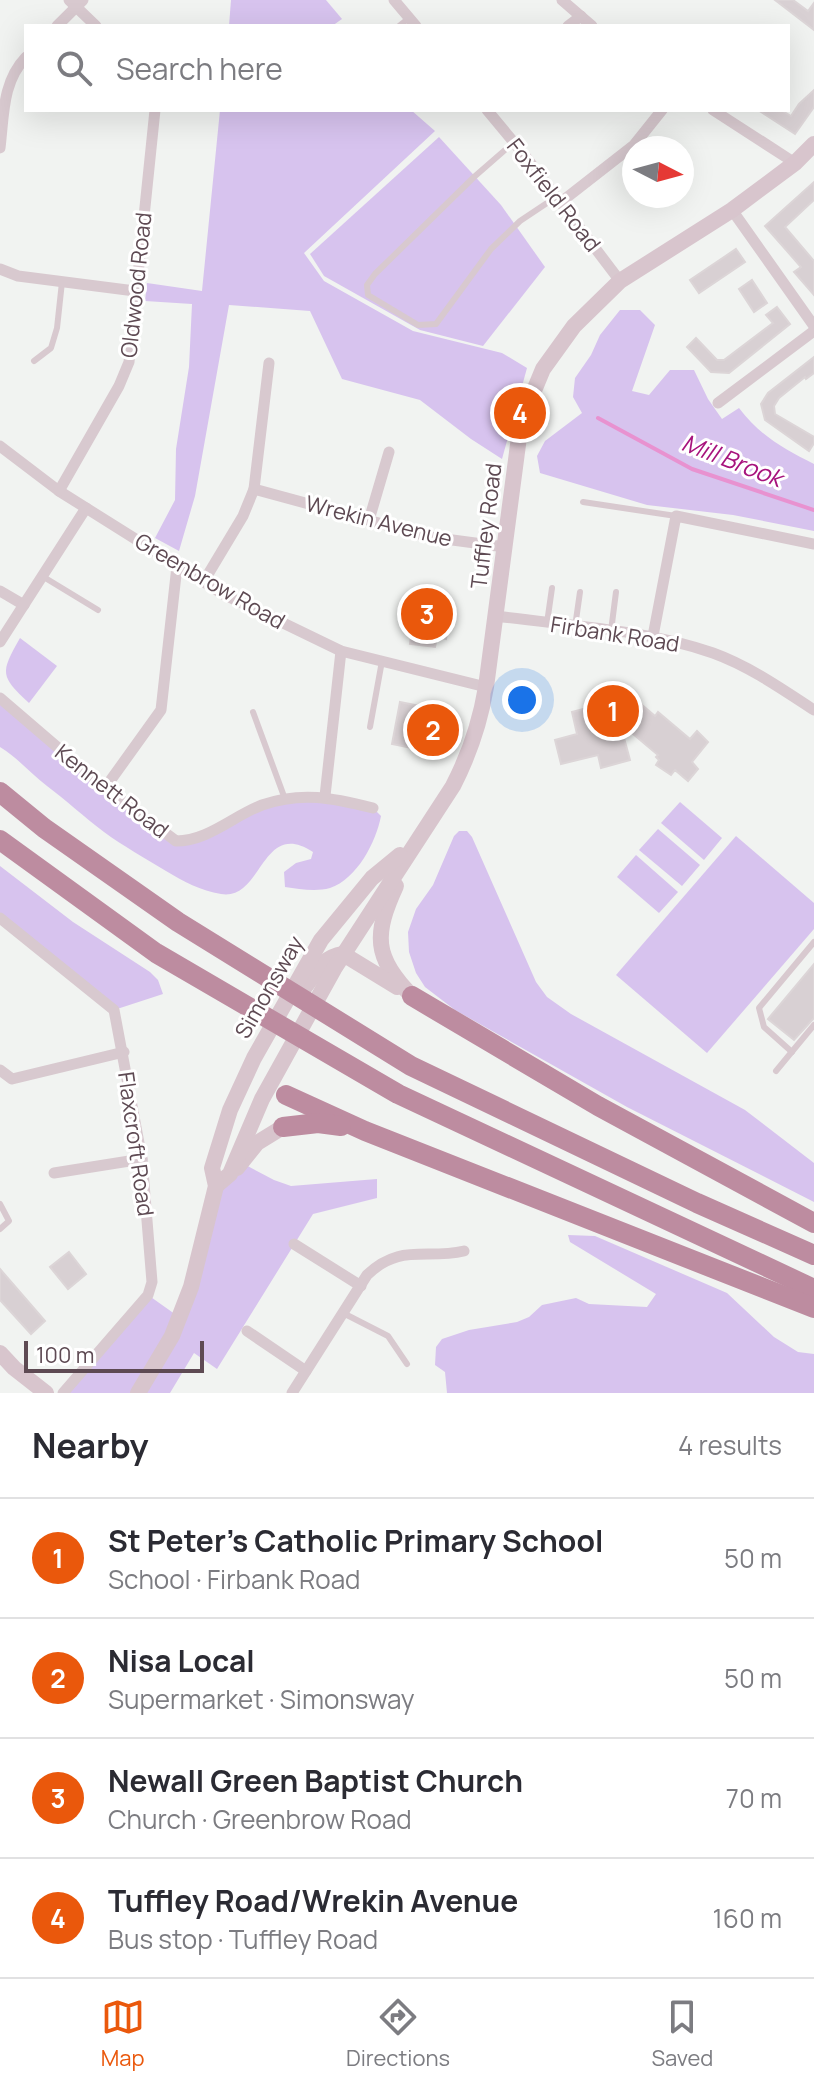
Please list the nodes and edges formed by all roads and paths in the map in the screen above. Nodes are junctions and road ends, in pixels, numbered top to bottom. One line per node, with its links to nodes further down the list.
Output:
1 (394, 0): 5 (street)
2 (562, 0): 4 (street)
3 (76, 2): 6 (street); 7 (street)
4 (581, 16): 8 (street); 9 (street)
5 (413, 22)
6 (59, 24)
7 (94, 24)
8 (571, 24)
9 (590, 24)
10 (24, 59): 17 (street)
11 (155, 112): 24 (street, Oldwood Road)
12 (489, 112): 15 (street, Foxfield Road)
13 (660, 112): 19 (street)
14 (716, 112): 18 (street)
15 (514, 142): 19 (street, Foxfield Road); 19 (lane)
16 (814, 144): 18 (street, Tuffley Road)
17 (0, 148)
18 (795, 163): 20 (street, Tuffley Road)
19 (558, 200): 22 (street, Foxfield Road)
20 (732, 210): 22 (street, Tuffley Road); 25 (street)
21 (0, 269): 23 (street)
22 (620, 281): 38 (street, Tuffley Road)
23 (62, 282): 24 (street); 26 (lane)
24 (135, 291): 32 (street, Oldwood Road)
25 (814, 329): 28 (street)
26 (34, 361)
27 (269, 363): 31 (street)
28 (718, 403)
29 (0, 446): 32 (street, Greenbrow Road)
30 (389, 452): 36 (street)
31 (254, 489): 36 (street, Wrekin Avenue); 41 (street)
32 (59, 491): 34 (street, Greenbrow Road)
33 (583, 502): 35 (lane)
34 (86, 508): 39 (street, Greenbrow Road); 40 (street)
35 (676, 516): 37 (street); 52 (street)
36 (369, 520): 38 (street, Wrekin Avenue)
37 (814, 544)
38 (505, 547): 48 (street, Tuffley Road)
39 (177, 566): 41 (street, Greenbrow Road); 61 (street)
40 (42, 576): 46 (street); 47 (lane)
41 (204, 581): 54 (street, Greenbrow Road)
42 (552, 588): 49 (lane)
43 (0, 591): 46 (street)
44 (580, 592): 50 (lane)
45 (616, 592): 51 (lane)
46 (24, 605): 53 (street)
47 (98, 610)
48 (496, 616): 49 (street, Firbank Road); 56 (street, Simonsway)
49 (547, 623): 50 (street, Firbank Road)
50 (575, 627): 51 (street, Firbank Road)
51 (611, 631): 52 (street, Firbank Road)
52 (653, 636): 58 (street, Firbank Road)
53 (0, 642)
54 (341, 651): 55 (street, Greenbrow Road); 63 (street)
55 (382, 661): 56 (street, Greenbrow Road); 60 (lane)
56 (486, 687): 67 (street, Simonsway)
57 (0, 698): 61 (street, Kennett Road)
58 (814, 710)
59 (253, 712): 64 (lane)
60 (370, 727)
61 (105, 788): 64 (street, Kennett Road)
62 (0, 792): 90 (highway)
63 (325, 796): 64 (street, Kennett Road); 65 (street, Kennett Road)
64 (285, 799)
65 (373, 808)
66 (0, 840): 92 (highway)
67 (417, 841): 70 (street, Simonsway); 70 (street, Simonsway); 71 (street)
68 (0, 918): 73 (street, Flaxcroft Road)
69 (814, 942): 74 (lane)
70 (328, 960): 71 (street); 75 (street, Simonsway); 78 (street, Simonsway)
71 (412, 996): 86 (highway)
72 (814, 1025): 74 (lane)
73 (124, 1052): 76 (street); 81 (street, Flaxcroft Road)
74 (792, 1052): 77 (lane)
75 (250, 1066): 78 (street); 84 (street, Simonsway)
76 (0, 1070)
77 (776, 1071)
78 (277, 1084): 80 (highway); 83 (street, Simonsway)
79 (283, 1127): 80 (highway); 83 (street)
80 (365, 1131): 93 (highway)
81 (142, 1159): 82 (street); 100 (street, Flaxcroft Road)
82 (54, 1173)
83 (230, 1174): 84 (street, Simonsway)
84 (216, 1186): 101 (street, Simonsway)
85 (0, 1204): 87 (lane)
86 (814, 1223)
87 (0, 1229)
88 (294, 1244): 91 (street)
89 (464, 1251): 91 (street)
90 (814, 1255)
91 (361, 1286): 94 (street)
92 (814, 1289)
93 (814, 1308)
94 (343, 1313): 97 (lane); 98 (street)
95 (247, 1331): 98 (street)
96 (0, 1353): 99 (street)
97 (407, 1364)
98 (306, 1371): 102 (street)
99 (46, 1393)
100 (63, 1393)
101 (138, 1393)
102 (292, 1393)

